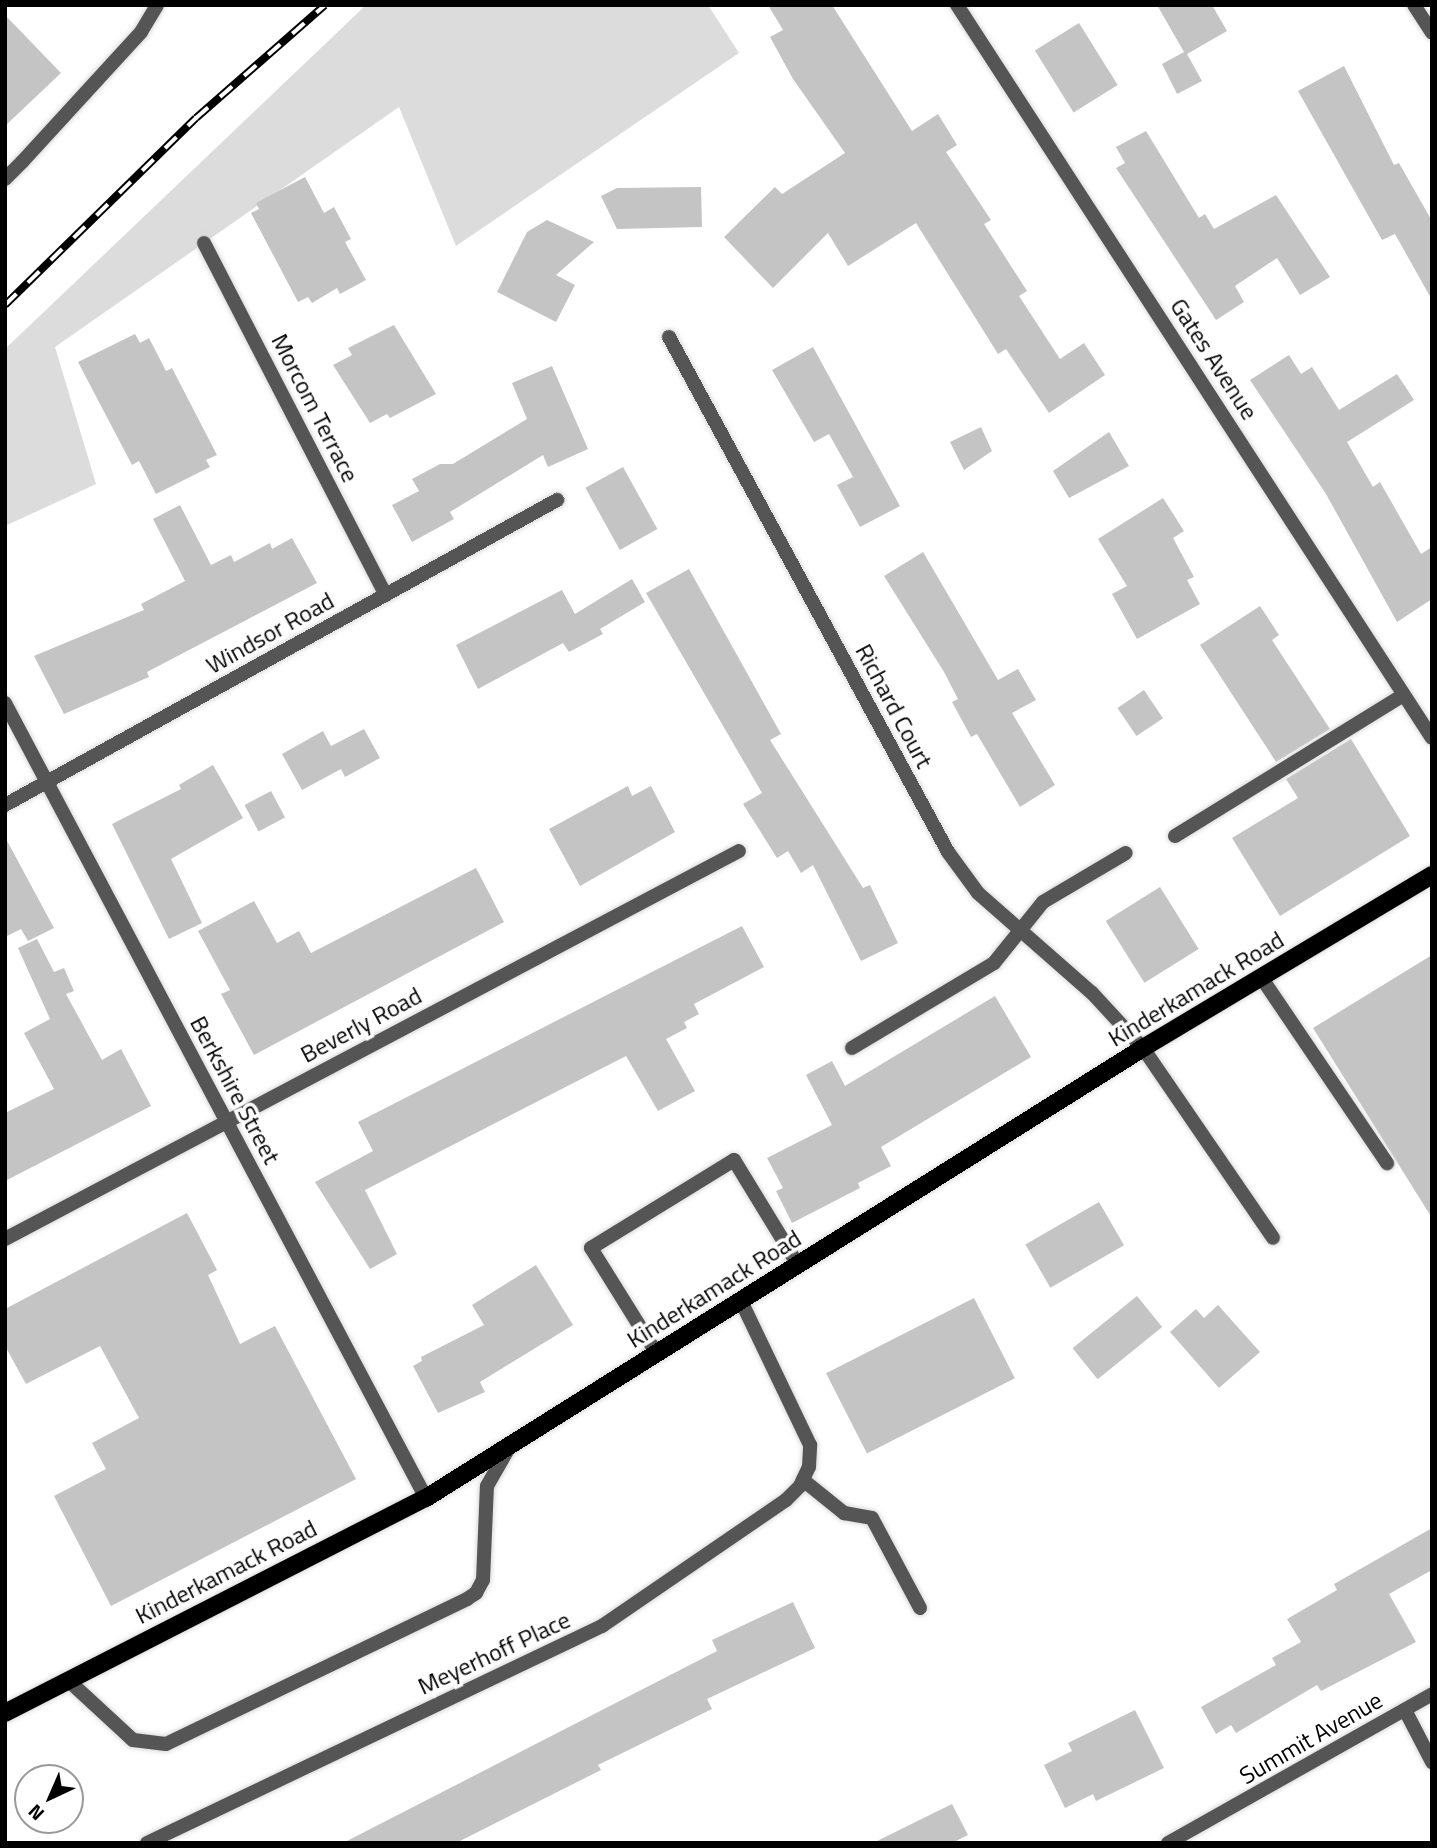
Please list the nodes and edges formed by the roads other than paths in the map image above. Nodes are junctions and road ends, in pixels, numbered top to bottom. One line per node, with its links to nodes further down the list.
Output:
1 (157, 5): 5 (street)
2 (957, 5): 10 (street, Gates Avenue)
3 (1413, 5): 4 (street)
4 (1432, 33)
5 (5, 178)
6 (204, 243): 9 (street, Morcom Terrace)
7 (669, 337): 19 (street, Richard Court)
8 (557, 500): 9 (street, Windsor Road)
9 (386, 595): 13 (street, Windsor Road)
10 (1403, 695): 12 (street, Gates Avenue); 15 (street)
11 (5, 703): 13 (street, Berkshire Street)
12 (1432, 738)
13 (47, 783): 14 (street, Windsor Road); 23 (street, Berkshire Street)
14 (5, 805)
15 (1175, 836)
16 (739, 851): 23 (street, Beverly Road)
17 (1126, 853): 19 (street)
18 (1432, 875): 20 (main road, Kinderkamack Road)
19 (1024, 931): 21 (street); 22 (street, Richard Court)
20 (1261, 977): 22 (main road, Kinderkamack Road); 24 (street)
21 (852, 1048)
22 (1143, 1048): 25 (street, Richard Court); 27 (main road, Kinderkamack Road)
23 (226, 1122): 26 (street, Beverly Road); 32 (street, Berkshire Street)
24 (1387, 1163)
25 (1273, 1238)
26 (5, 1239)
27 (798, 1265): 28 (main road, Kinderkamack Road); 29 (street)
28 (741, 1301): 29 (main road, Kinderkamack Road); 31 (street)
29 (657, 1354): 30 (main road, Kinderkamack Road)
30 (510, 1445): 32 (main road, Kinderkamack Road); 34 (street)
31 (803, 1480): 33 (street); 39 (street, Meyerhoff Place)
32 (426, 1498): 34 (main road, Kinderkamack Road)
33 (920, 1608)
34 (69, 1681): 37 (main road, Kinderkamack Road)
35 (1432, 1694): 36 (street, Summit Avenue)
36 (1405, 1710): 38 (street); 40 (street, Summit Avenue)
37 (5, 1713)
38 (1432, 1762)
39 (147, 1843)
40 (1168, 1843)

